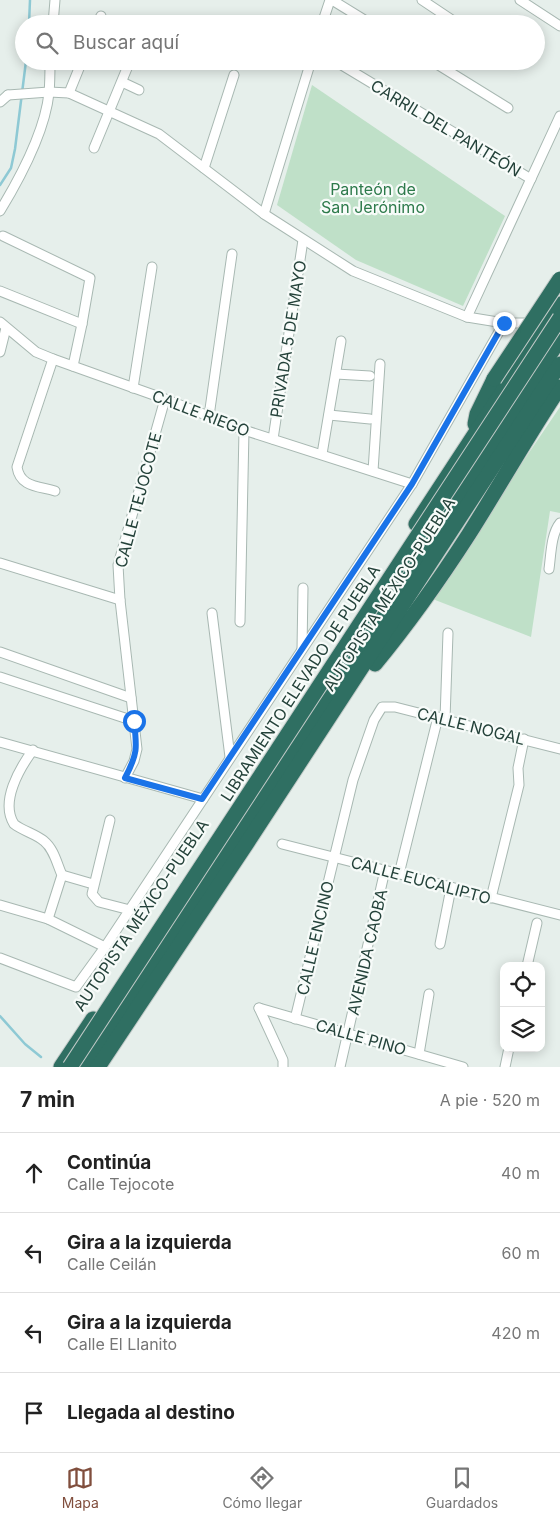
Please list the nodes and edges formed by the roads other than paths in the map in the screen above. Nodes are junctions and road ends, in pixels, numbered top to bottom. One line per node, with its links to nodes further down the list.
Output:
1 (55, 0): 5 (street)
2 (331, 0): 6 (street); 7 (street)
3 (422, 0): 8 (street)
4 (520, 0): 9 (street)
5 (54, 15)
6 (325, 15)
7 (356, 15)
8 (444, 15)
9 (543, 15)
10 (545, 16): 11 (street)
11 (560, 26)
12 (50, 70): 21 (street)
13 (78, 70): 22 (street)
14 (127, 70): 19 (street)
15 (308, 70): 32 (street)
16 (350, 70): 30 (street, CARRIL DEL PANTEÓN)
17 (447, 70): 25 (street)
18 (234, 74): 29 (street)
19 (122, 82): 20 (street); 26 (street)
20 (139, 90)
21 (50, 92): 22 (street); 23 (street); 31 (street)
22 (69, 93): 26 (street)
23 (8, 94): 24 (street)
24 (0, 102)
25 (508, 108)
26 (110, 111): 28 (street); 29 (street)
27 (560, 116): 30 (street)
28 (94, 148)
29 (204, 168): 32 (street)
30 (531, 179): 40 (street)
31 (0, 211)
32 (264, 214): 34 (street)
33 (3, 236): 44 (street)
34 (303, 240): 40 (street); 62 (street, PRIVADA 5 DE MAYO)
35 (232, 254): 59 (street)
36 (152, 267): 56 (street)
37 (560, 279): 63 (highway, bridge)
38 (0, 290): 44 (street)
39 (560, 304): 63 (highway, AUTOPISTA MÉXICO-PUEBLA)
40 (468, 317): 43 (street)
41 (560, 318): 115 (highway, LIBRAMIENTO ELEVADO DE PUEBLA, bridge)
42 (524, 322): 43 (street)
43 (504, 323): 66 (street)
44 (82, 324): 52 (street)
45 (3, 325): 48 (street); 49 (street, CALLE RIEGO)
46 (560, 339): 116 (highway, LIBRAMIENTO ELEVADO DE PUEBLA)
47 (341, 341): 53 (street)
48 (0, 352)
49 (53, 359): 52 (street, CALLE RIEGO); 67 (street)
50 (380, 364): 65 (street)
51 (560, 364): 79 (highway, AUTOPISTA MÉXICO-PUEBLA)
52 (73, 366): 56 (street, CALLE RIEGO)
53 (336, 374): 54 (street); 58 (street)
54 (370, 376)
55 (560, 387): 79 (highway)
56 (133, 388): 57 (street, CALLE RIEGO)
57 (165, 399): 59 (street, CALLE RIEGO); 72 (street, CALLE TEJOCOTE)
58 (329, 415): 60 (street); 64 (street)
59 (209, 416): 61 (street, CALLE RIEGO)
60 (370, 419)
61 (244, 430): 62 (street, CALLE RIEGO); 74 (street)
62 (273, 438): 64 (street, CALLE RIEGO)
63 (471, 440): 114 (highway, AUTOPISTA MÉXICO-PUEBLA)
64 (322, 454): 65 (street, CALLE RIEGO)
65 (373, 471): 66 (street, CALLE RIEGO)
66 (412, 484): 76 (street)
67 (55, 491)
68 (560, 523): 70 (street)
69 (0, 563): 72 (street)
70 (549, 569)
71 (303, 588): 76 (street)
72 (120, 600): 80 (street, CALLE TEJOCOTE)
73 (212, 613): 88 (street)
74 (240, 622)
75 (448, 633): 82 (street)
76 (302, 649): 88 (street)
77 (0, 652): 80 (street)
78 (0, 677): 83 (street)
79 (349, 689): 117 (highway, AUTOPISTA MÉXICO-PUEBLA)
80 (131, 698): 83 (street, CALLE TEJOCOTE)
81 (382, 707): 82 (street, CALLE NOGAL); 93 (street, CALLE ENCINO)
82 (441, 718): 84 (street, CALLE NOGAL); 95 (street)
83 (134, 721): 89 (street, CALLE TEJOCOTE)
84 (524, 740): 86 (street, CALLE NOGAL); 99 (street)
85 (0, 742): 87 (street)
86 (560, 749)
87 (33, 750): 89 (street); 96 (street)
88 (230, 757): 90 (street)
89 (125, 778): 90 (street)
90 (202, 799): 101 (street)
91 (110, 820): 97 (street)
92 (282, 844): 93 (street, CALLE EUCALIPTO)
93 (334, 857): 94 (street, CALLE EUCALIPTO); 110 (street, CALLE ENCINO)
94 (385, 870): 95 (street, CALLE EUCALIPTO); 111 (street, AVENIDA CAOBA)
95 (399, 874): 98 (street, CALLE EUCALIPTO)
96 (62, 875): 97 (street); 103 (street)
97 (93, 884): 101 (street)
98 (451, 888): 99 (street, CALLE EUCALIPTO); 105 (street)
99 (492, 898): 102 (street, CALLE EUCALIPTO)
100 (0, 905): 103 (street)
101 (130, 910): 106 (street)
102 (560, 915)
103 (48, 919): 106 (street)
104 (537, 923): 108 (street)
105 (440, 944)
106 (105, 947): 107 (street)
107 (0, 958)
108 (528, 962)
109 (429, 994): 113 (street)
110 (296, 1018): 111 (street, CALLE PINO); 118 (street, CALLE PINO)
111 (348, 1033): 113 (street, CALLE PINO); 119 (street, AVENIDA CAOBA)
112 (508, 1052): 121 (street)
113 (419, 1054): 120 (street, CALLE PINO)
114 (61, 1067)
115 (70, 1067)
116 (84, 1067)
117 (98, 1067)
118 (283, 1067)
119 (340, 1067)
120 (461, 1067)
121 (505, 1067)

